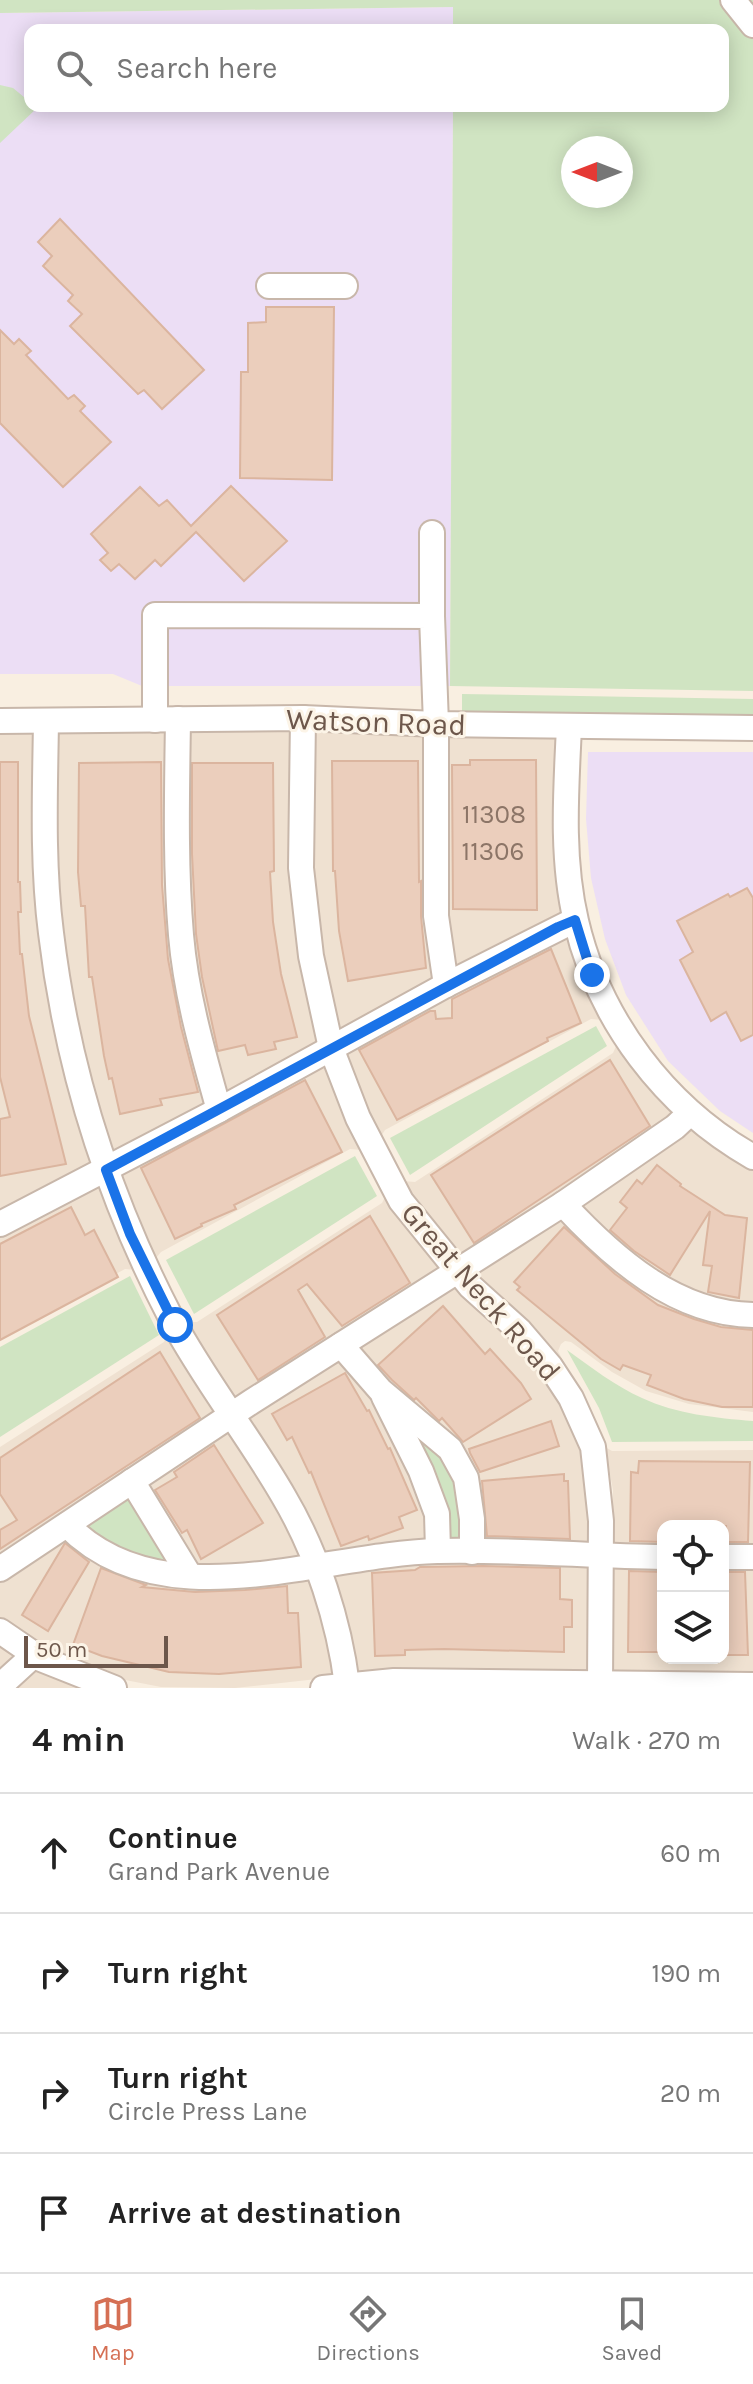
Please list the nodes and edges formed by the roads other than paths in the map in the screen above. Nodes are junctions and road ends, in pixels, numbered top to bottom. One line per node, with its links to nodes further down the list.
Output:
1 (733, 0): 2 (street)
2 (753, 25)
3 (269, 286): 4 (street)
4 (345, 286)
5 (432, 533): 6 (street)
6 (432, 616): 8 (street); 11 (street)
7 (303, 718): 8 (street, Watson Road); 11 (street, Watson Road); 16 (street, Great Neck Road)
8 (167, 719): 10 (street, Watson Road); 17 (street)
9 (0, 721): 10 (street, Watson Road)
10 (46, 721): 20 (street)
11 (436, 724): 12 (street, Watson Road); 15 (street)
12 (569, 727): 13 (street, Watson Road); 14 (street)
13 (753, 728)
14 (575, 920): 15 (street); 18 (street)
15 (446, 985): 16 (street)
16 (331, 1048): 17 (street); 23 (street, Great Neck Road)
17 (219, 1110): 20 (street)
18 (690, 1113): 19 (street); 21 (street)
19 (753, 1157)
20 (106, 1170): 22 (street); 27 (street)
21 (563, 1204): 23 (street); 24 (street)
22 (0, 1224)
23 (457, 1270): 25 (street); 32 (street, Great Neck Road)
24 (753, 1315)
25 (341, 1345): 26 (street); 27 (street)
26 (381, 1391): 30 (street); 31 (street)
27 (232, 1414): 28 (street); 36 (street)
28 (132, 1481): 29 (street); 38 (street)
29 (67, 1525): 37 (street); 38 (street)
30 (438, 1551): 31 (street); 36 (street)
31 (472, 1552): 32 (street)
32 (601, 1556): 33 (street); 41 (street, Great Neck Road)
33 (657, 1557)
34 (729, 1557): 35 (street)
35 (753, 1557)
36 (318, 1567): 38 (street); 44 (street)
37 (0, 1569)
38 (190, 1576)
39 (0, 1631): 40 (street)
40 (34, 1655): 43 (street); 45 (street)
41 (600, 1684): 42 (street); 44 (street)
42 (753, 1685)
43 (0, 1686)
44 (335, 1687)
45 (114, 1688)

